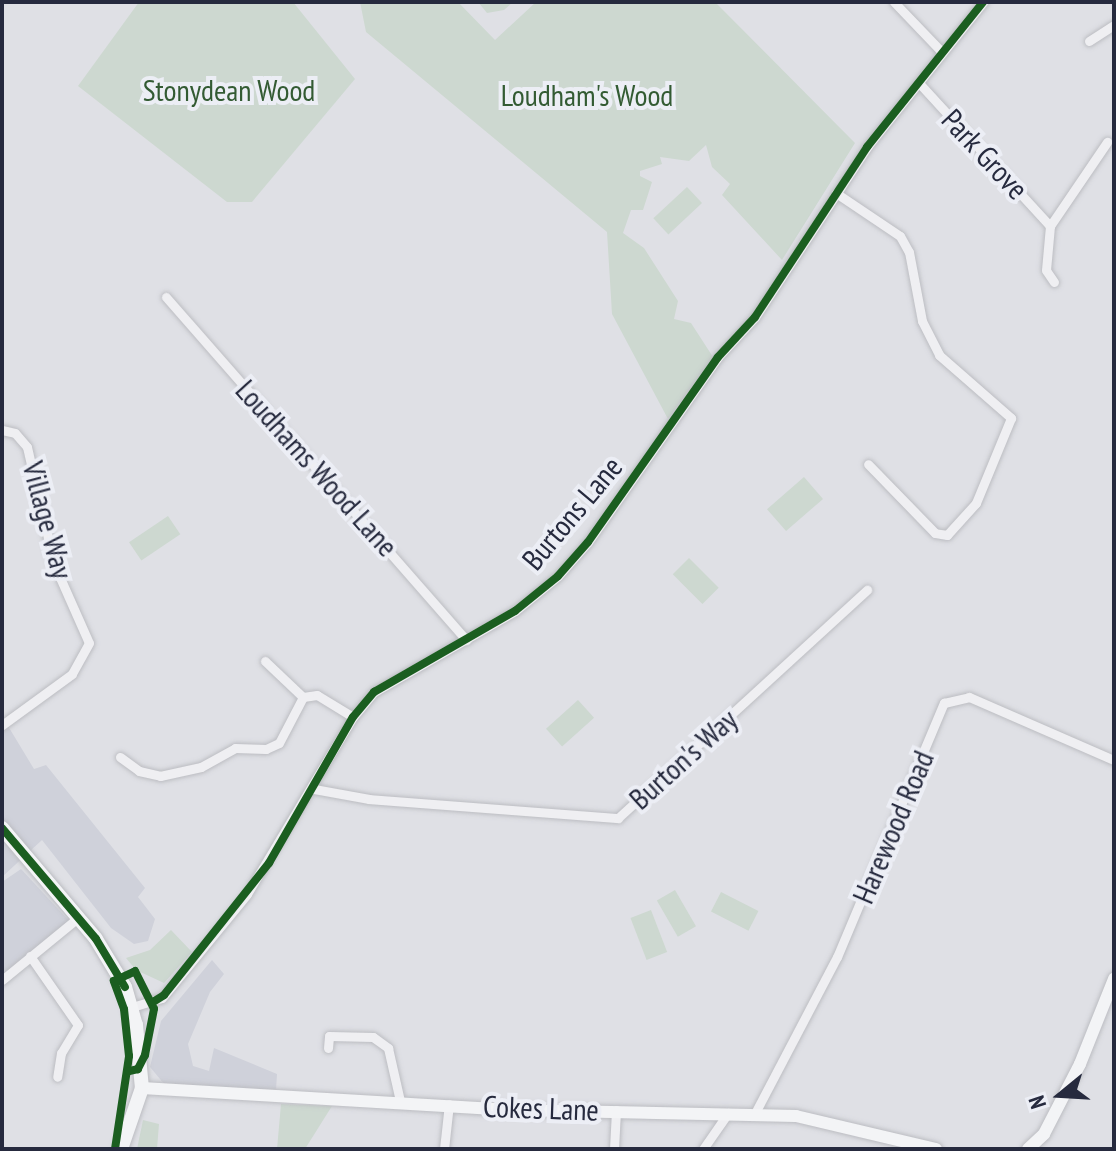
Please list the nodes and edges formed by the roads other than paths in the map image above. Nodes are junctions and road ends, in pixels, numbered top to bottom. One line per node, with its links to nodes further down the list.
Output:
1 (894, 2): 5 (street)
2 (983, 2): 5 (street, Burtons Lane)
3 (1114, 25): 4 (street)
4 (1089, 41)
5 (942, 52): 6 (street, Burtons Lane)
6 (919, 83): 8 (street, Burtons Lane); 9 (street, Park Grove)
7 (1107, 142): 9 (street, Park Grove)
8 (836, 193): 13 (street); 17 (street, Burtons Lane)
9 (1050, 226): 10 (street, Park Grove)
10 (1054, 282)
11 (166, 297): 17 (street, Loudhams Wood Lane)
12 (1022, 412): 13 (street)
13 (1011, 418): 15 (street)
14 (2, 430): 21 (street, Village Way)
15 (868, 464)
16 (867, 590): 24 (street, Burton's Way)
17 (466, 640): 20 (street, Burtons Lane)
18 (265, 661): 19 (street)
19 (303, 697): 20 (street); 22 (street)
20 (353, 717): 24 (street, Burtons Lane)
21 (2, 725)
22 (120, 757)
23 (1114, 760): 40 (street, Harewood Road)
24 (314, 789): 30 (street, Burtons Lane)
25 (2, 828): 26 (main road)
26 (79, 917): 27 (street); 30 (main road)
27 (30, 956): 29 (street); 34 (street)
28 (1114, 979): 41 (main road)
29 (2, 980)
30 (132, 1007): 35 (main road)
31 (326, 1025): 32 (street)
32 (329, 1036): 33 (street); 36 (street)
33 (328, 1048)
34 (57, 1077)
35 (142, 1088): 36 (main road, Cokes Lane); 42 (main road)
36 (400, 1101): 37 (main road, Cokes Lane)
37 (449, 1104): 38 (main road, Cokes Lane); 43 (street)
38 (616, 1110): 39 (main road, Cokes Lane); 44 (street)
39 (728, 1113): 40 (main road, Cokes Lane); 45 (street)
40 (755, 1113): 46 (main road, Cokes Lane)
41 (1035, 1147)
42 (121, 1149)
43 (444, 1149)
44 (614, 1149)
45 (703, 1149)
46 (936, 1149)

